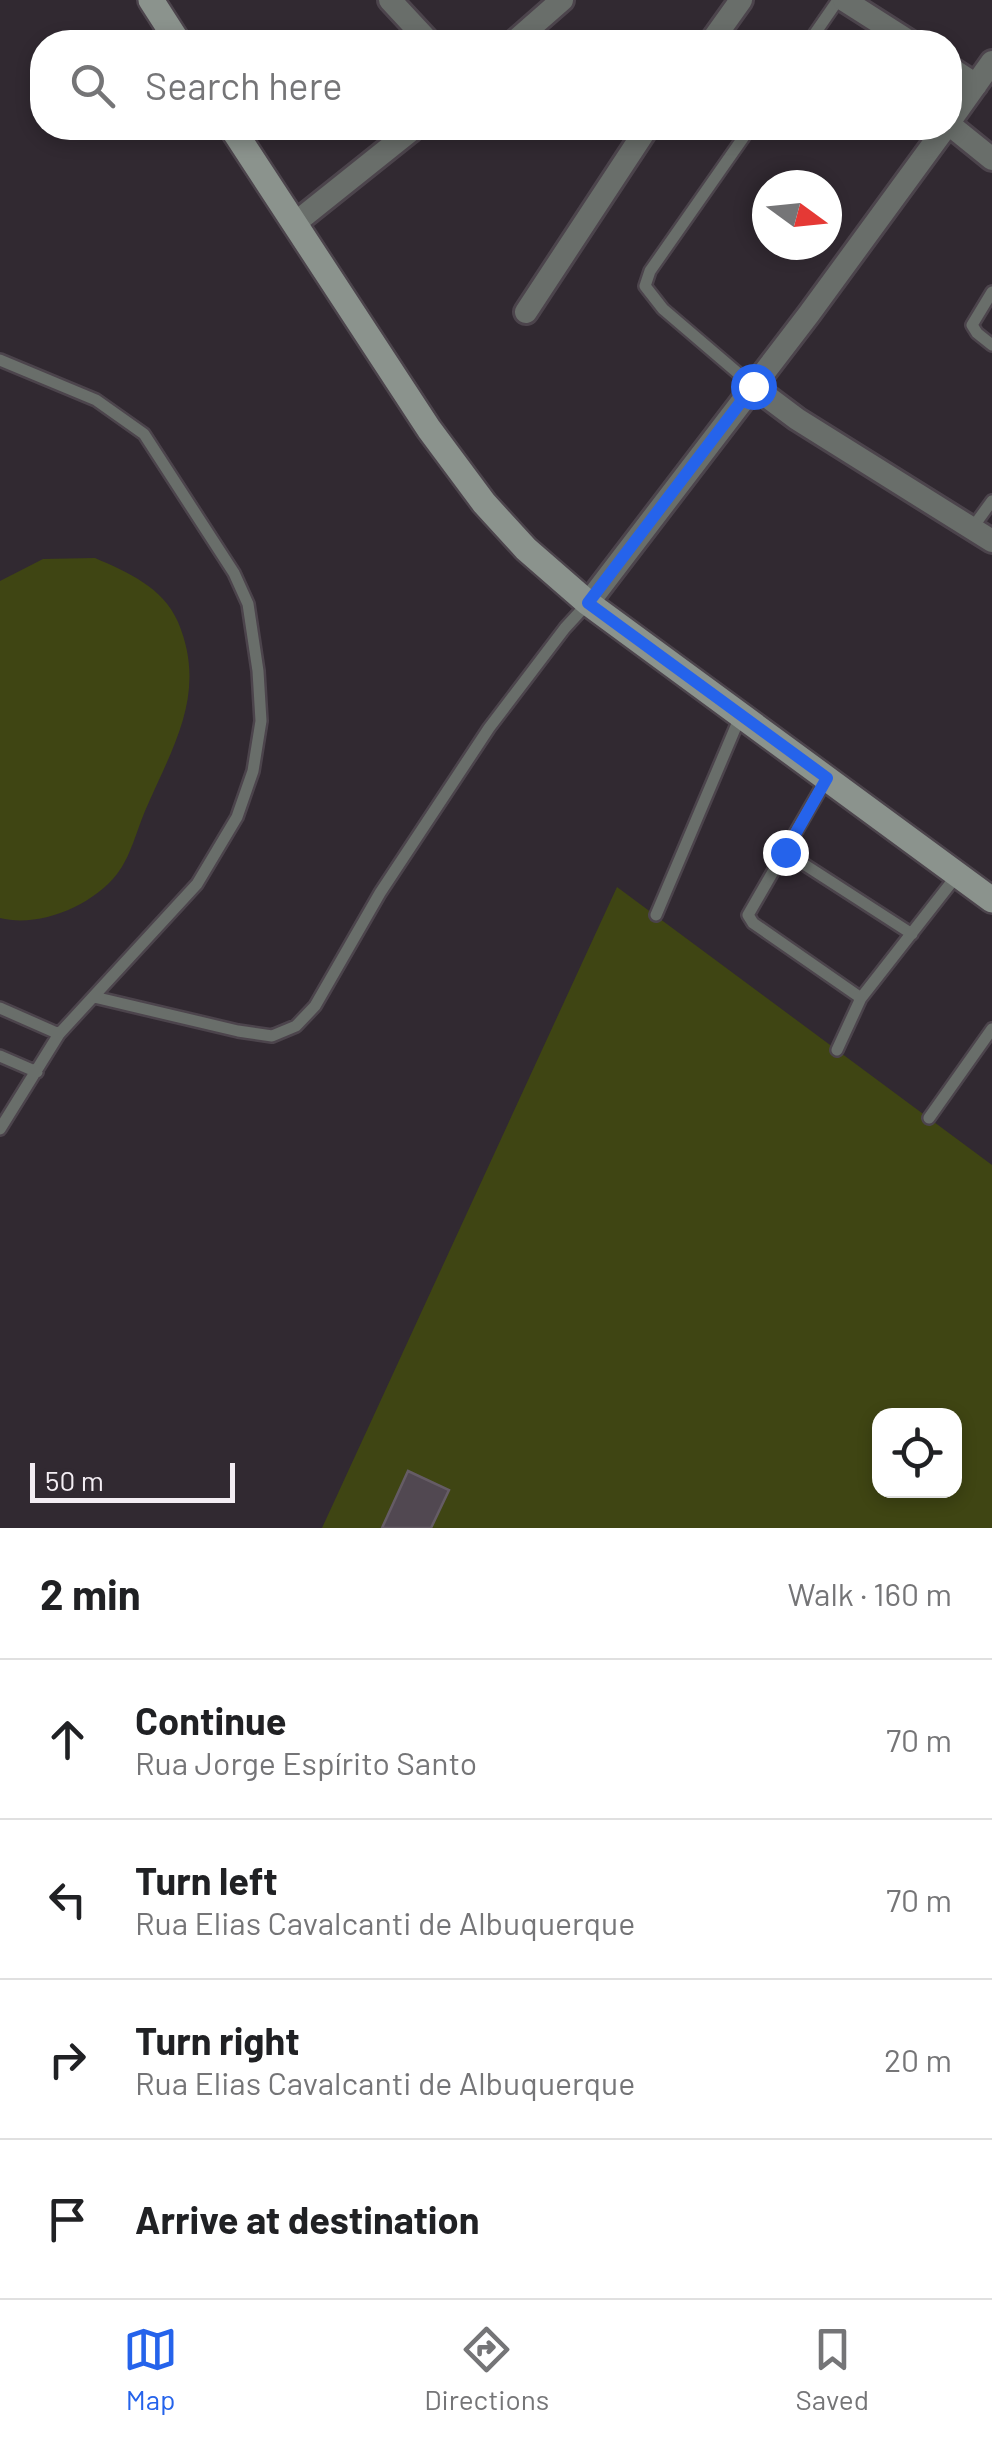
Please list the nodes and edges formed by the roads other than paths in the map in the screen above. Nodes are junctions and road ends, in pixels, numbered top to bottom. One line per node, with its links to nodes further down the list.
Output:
1 (151, 0): 6 (street)
2 (390, 0): 7 (street)
3 (562, 0): 8 (street)
4 (741, 0): 9 (street)
5 (841, 0): 10 (lane); 11 (street)
6 (170, 30)
7 (418, 30)
8 (528, 30)
9 (719, 30)
10 (817, 30)
11 (890, 30)
12 (992, 62): 14 (street)
13 (962, 76): 14 (street)
14 (976, 85): 15 (street)
15 (962, 105)
16 (962, 136): 22 (street)
17 (240, 140): 23 (street)
18 (399, 140): 23 (street)
19 (639, 140): 25 (street)
20 (742, 140): 28 (lane)
21 (937, 140): 28 (street)
22 (992, 158)
23 (294, 224): 31 (street)
24 (992, 292): 26 (lane)
25 (526, 312)
26 (992, 346)
27 (0, 360): 39 (lane)
28 (753, 386): 30 (street); 31 (street)
29 (992, 501): 30 (lane)
30 (983, 534)
31 (588, 603): 32 (street); 39 (lane)
32 (740, 716): 33 (street); 37 (lane)
33 (827, 778): 34 (lane); 35 (street)
34 (785, 852): 38 (lane); 40 (lane)
35 (958, 874): 36 (street); 38 (lane)
36 (992, 900)
37 (656, 915)
38 (912, 934): 40 (lane)
39 (94, 996): 43 (lane)
40 (861, 998): 44 (lane)
41 (0, 1008): 43 (lane)
42 (992, 1030): 47 (lane)
43 (59, 1034): 46 (lane)
44 (837, 1050)
45 (0, 1056): 46 (lane)
46 (37, 1072): 48 (lane)
47 (929, 1118)
48 (0, 1129)

